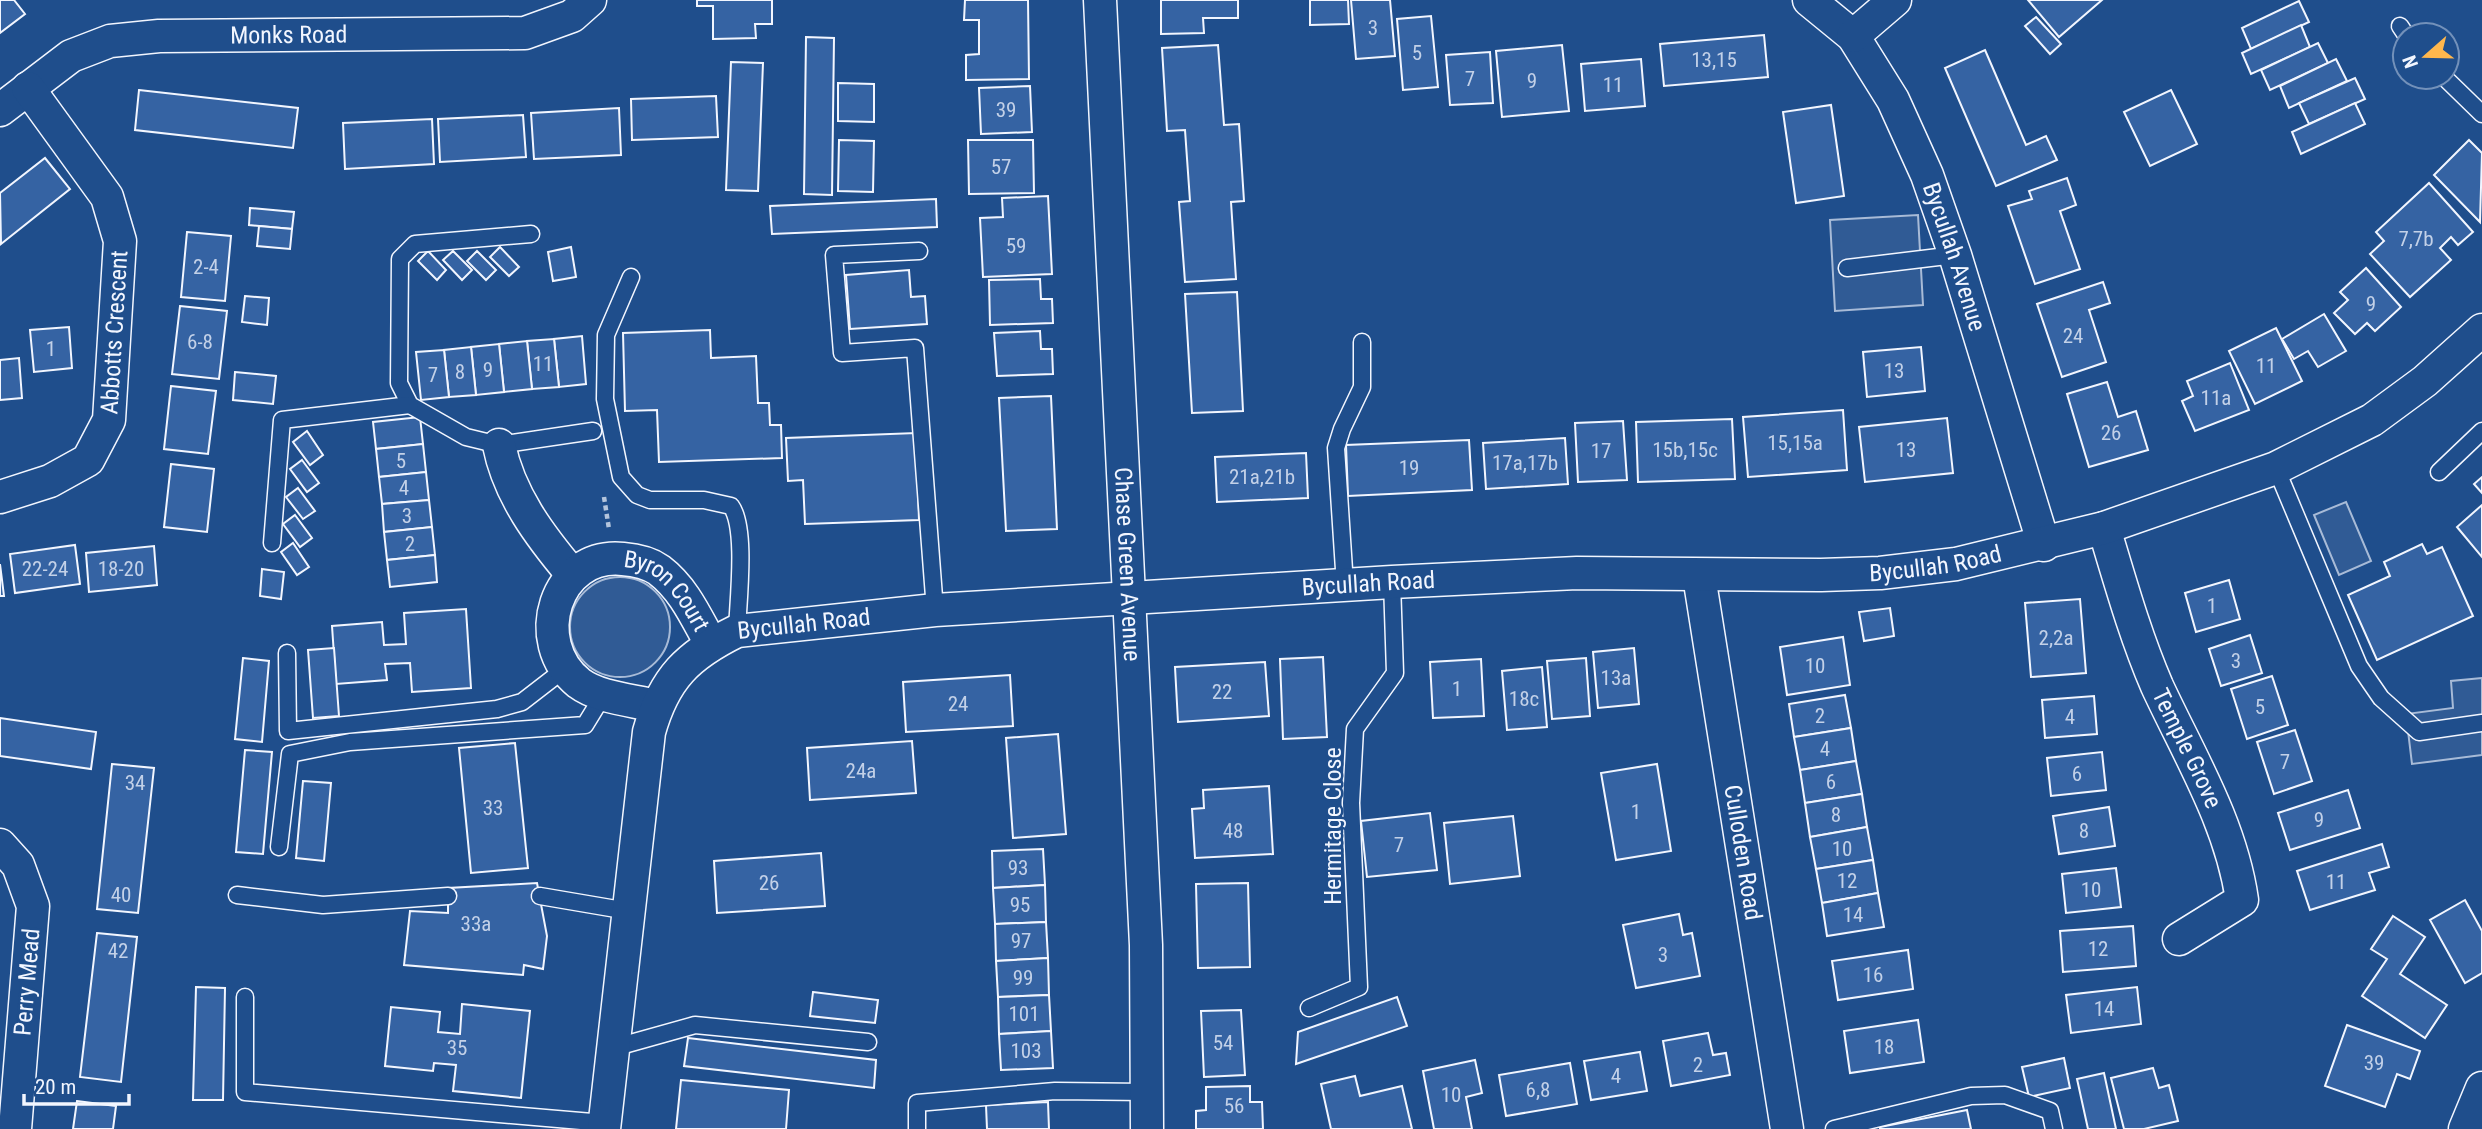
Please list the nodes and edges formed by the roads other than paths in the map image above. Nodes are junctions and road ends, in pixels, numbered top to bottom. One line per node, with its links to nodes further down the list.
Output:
1 (590, 0): 6 (street, Monks Road)
2 (1100, 0): 31 (street, Chase Green Avenue)
3 (1809, 0): 5 (street, Bycullah Avenue)
4 (1895, 0): 5 (street)
5 (1853, 36): 12 (street, Bycullah Avenue)
6 (28, 88): 8 (street, Monks Road); 23 (street, Abbotts Crescent)
7 (2458, 91): 9 (lane)
8 (0, 110)
9 (2482, 114)
10 (531, 234): 17 (lane)
11 (919, 251): 32 (lane)
12 (1955, 255): 13 (lane); 26 (street, Bycullah Avenue)
13 (1847, 268)
14 (631, 276): 33 (lane)
15 (2479, 339): 21 (street, Bycullah Road)
16 (1362, 342): 30 (lane)
17 (410, 405): 20 (lane); 25 (lane)
18 (2482, 430): 22 (lane)
19 (593, 431): 20 (lane)
20 (499, 445): 27 (street)
21 (2276, 468): 24 (street, Bycullah Road); 38 (lane)
22 (2439, 472)
23 (0, 497)
24 (2104, 528): 26 (street, Bycullah Road); 45 (street, Temple Grove)
25 (272, 543)
26 (2044, 545): 28 (street, Bycullah Road)
27 (572, 574): 33 (street, Byron Court); 35 (street)
28 (1699, 576): 29 (street, Bycullah Road); 56 (street, Culloden Road)
29 (1392, 582): 30 (street, Bycullah Road); 47 (lane, Hermitage Close)
30 (1345, 585): 31 (street, Bycullah Road)
31 (1130, 598): 32 (street, Bycullah Road); 51 (street, Chase Green Avenue)
32 (935, 610): 33 (street, Bycullah Road)
33 (724, 637): 37 (street, Bycullah Road)
34 (287, 653): 35 (lane)
35 (566, 668): 36 (street)
36 (604, 694): 37 (street); 40 (lane)
37 (656, 706): 44 (street, Bycullah Road)
38 (2482, 723)
39 (0, 845): 53 (street, Perry Mead)
40 (279, 847)
41 (237, 895): 42 (lane)
42 (448, 896)
43 (540, 896): 44 (lane)
44 (628, 911): 49 (street, Bycullah Road)
45 (2179, 939)
46 (245, 997): 52 (lane)
47 (1309, 1008)
48 (868, 1042): 49 (lane)
49 (613, 1048): 52 (street, Bycullah Road)
50 (2482, 1088): 59 (street)
51 (1147, 1092): 54 (lane); 55 (street, Chase Green Avenue)
52 (604, 1126)
53 (15, 1129)
54 (917, 1129)
55 (1147, 1129)
56 (1787, 1129)
57 (1834, 1129): 58 (lane)
58 (2054, 1129)
59 (2465, 1129)

